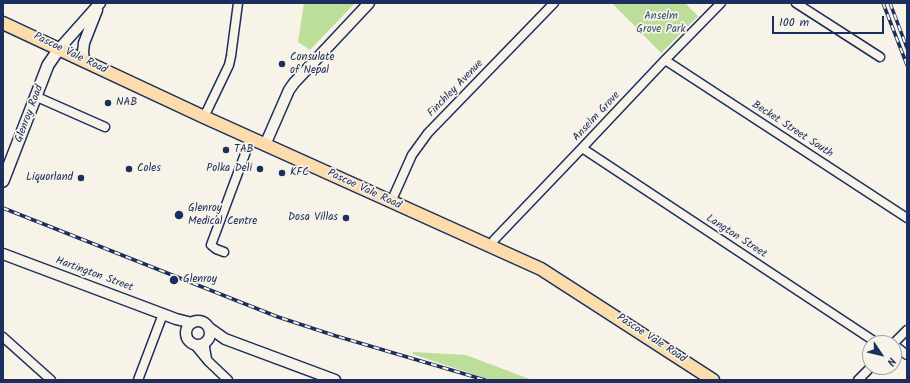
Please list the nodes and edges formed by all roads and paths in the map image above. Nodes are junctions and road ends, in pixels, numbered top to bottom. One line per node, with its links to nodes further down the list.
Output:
1 (100, 3): 8 (street); 10 (street)
2 (238, 3): 13 (street)
3 (369, 3): 16 (street)
4 (554, 3): 20 (street, Finchley Avenue)
5 (721, 3): 11 (street, Anselm Grove)
6 (796, 3): 9 (street)
7 (3, 23): 8 (main road, Pascoe Vale Road)
8 (59, 49): 10 (main road, Pascoe Vale Road); 12 (main road, Glenroy Road)
9 (880, 57)
10 (84, 60): 13 (main road, Pascoe Vale Road)
11 (665, 60): 17 (street, Anselm Grove); 21 (street, Becket Street South)
12 (37, 97): 14 (street); 18 (main road, Glenroy Road)
13 (204, 117): 15 (main road, Pascoe Vale Road)
14 (105, 127)
15 (251, 138): 16 (main road, Pascoe Vale Road); 23 (street)
16 (265, 144): 20 (main road, Pascoe Vale Road)
17 (582, 148): 22 (street, Anselm Grove); 30 (street, Langton Street)
18 (5, 170): 19 (main road, Glenroy Road)
19 (3, 181)
20 (391, 202): 22 (main road, Pascoe Vale Road)
21 (907, 218)
22 (491, 247): 40 (main road, Pascoe Vale Road)
23 (224, 252)
24 (3, 254): 25 (street, Hartington Street)
25 (163, 314): 26 (street, Hartington Street); 37 (street)
26 (176, 319): 27 (street, Hartington Street); 29 (street)
27 (192, 323): 28 (street); 29 (street)
28 (208, 327): 32 (street); 33 (street)
29 (186, 332): 34 (street)
30 (865, 335)
31 (3, 337): 36 (street)
32 (225, 339): 33 (street); 39 (street)
33 (206, 341): 34 (street); 35 (street)
34 (194, 344): 35 (street)
35 (209, 362): 38 (street)
36 (51, 380)
37 (138, 380)
38 (228, 380)
39 (335, 380)
40 (713, 380)

